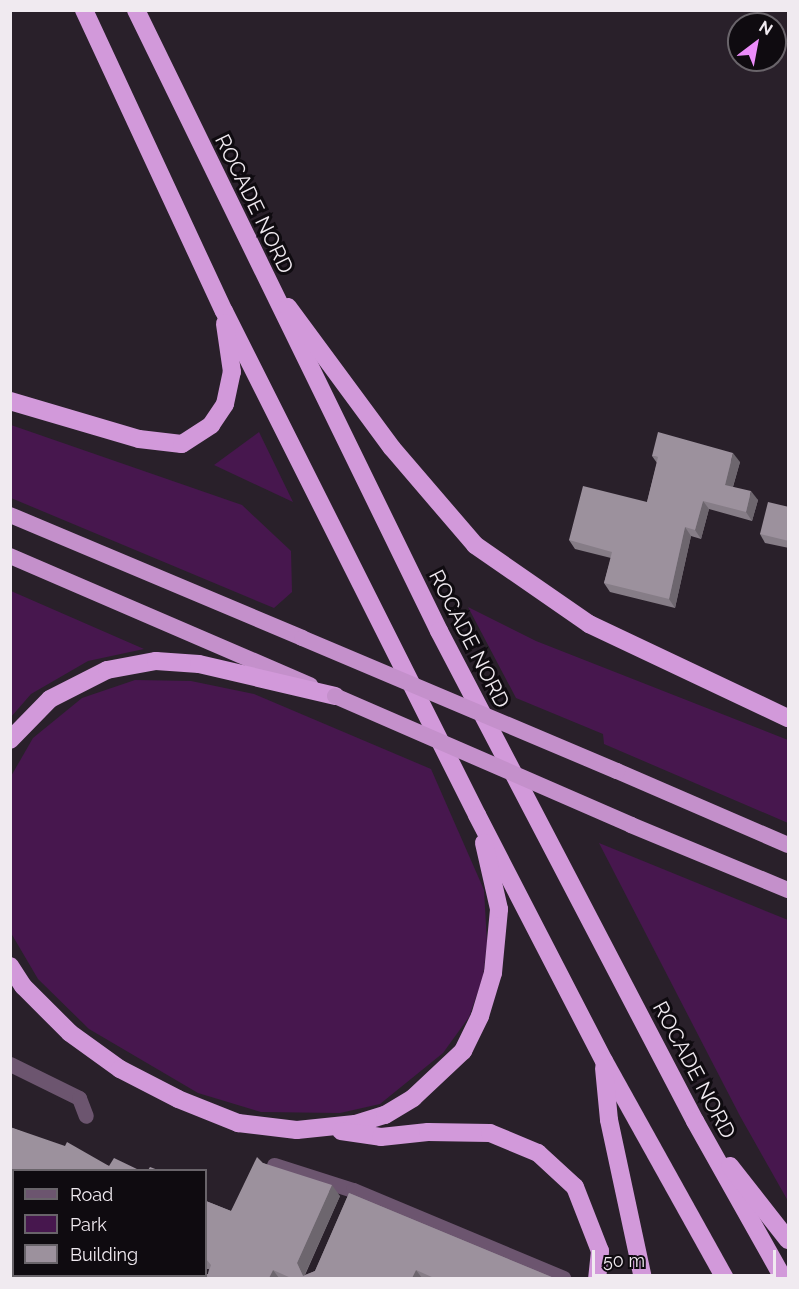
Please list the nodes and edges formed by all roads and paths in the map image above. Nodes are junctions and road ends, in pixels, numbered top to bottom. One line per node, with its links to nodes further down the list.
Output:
1 (84, 10): 4 (highway)
2 (136, 10): 3 (highway, ROCADE NORD)
3 (260, 269): 9 (highway); 18 (highway, ROCADE NORD)
4 (224, 311): 5 (highway); 11 (highway)
5 (10, 401)
6 (10, 515): 12 (highway, bridge)
7 (10, 556): 8 (highway)
8 (335, 696): 10 (highway); 13 (highway, bridge)
9 (789, 718)
10 (10, 740)
11 (477, 815): 15 (highway); 19 (highway)
12 (789, 845)
13 (789, 890)
14 (10, 966): 19 (highway)
15 (604, 1061): 26 (highway); 27 (highway)
16 (10, 1064): 17 (street)
17 (86, 1116)
18 (695, 1120): 23 (highway); 28 (highway, ROCADE NORD)
19 (327, 1129): 25 (highway)
20 (274, 1165): 21 (street)
21 (353, 1190): 22 (street); 24 (street)
22 (344, 1210)
23 (789, 1240)
24 (563, 1278)
25 (597, 1278)
26 (643, 1278)
27 (725, 1278)
28 (783, 1278)

